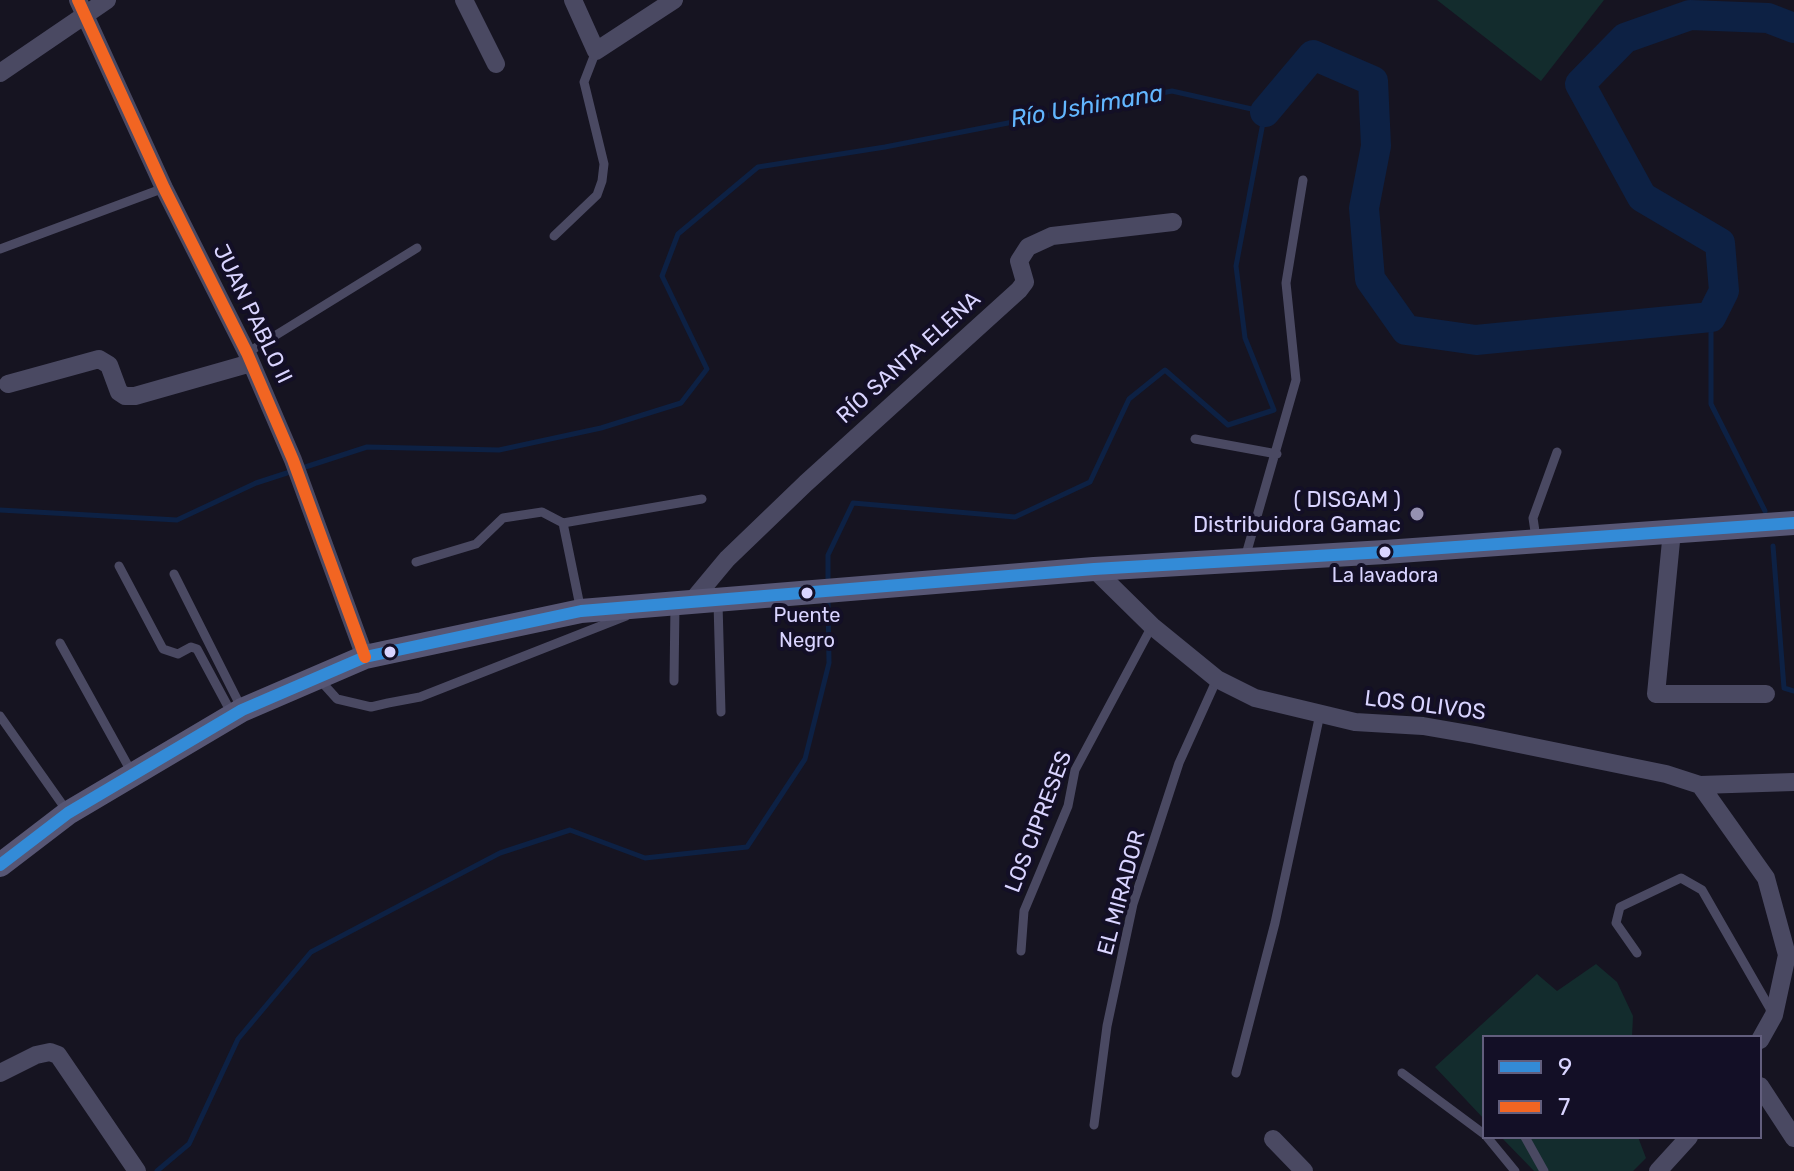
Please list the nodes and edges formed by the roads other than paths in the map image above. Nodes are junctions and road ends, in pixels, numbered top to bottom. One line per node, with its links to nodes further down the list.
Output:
1 (107, 0): 5 (street)
2 (464, 0): 7 (street)
3 (573, 0): 6 (street)
4 (674, 0): 6 (street)
5 (81, 8): 8 (street); 10 (street, JUAN PABLO II)
6 (596, 51): 12 (lane)
7 (496, 64)
8 (0, 73)
9 (1303, 180): 19 (lane)
10 (164, 188): 14 (lane); 15 (street, JUAN PABLO II)
11 (1173, 222): 31 (street, RÍO SANTA ELENA)
12 (554, 236)
13 (417, 248): 15 (lane)
14 (0, 249)
15 (249, 358): 16 (street); 35 (street, JUAN PABLO II)
16 (8, 384)
17 (1195, 439): 19 (lane)
18 (1557, 452): 24 (lane)
19 (1277, 454): 25 (lane)
20 (702, 499): 21 (lane)
21 (563, 523): 26 (lane); 32 (lane)
22 (1794, 523): 23 (main road)
23 (1672, 531): 24 (main road); 39 (street)
24 (1536, 542): 25 (main road)
25 (1245, 558): 28 (main road)
26 (416, 562)
27 (119, 566): 41 (lane)
28 (1094, 569): 30 (main road); 33 (street, LOS OLIVOS)
29 (174, 574): 41 (lane)
30 (717, 599): 31 (main road); 40 (lane)
31 (675, 602): 32 (main road); 36 (lane); 38 (lane)
32 (581, 611): 35 (main road)
33 (1152, 626): 37 (street, LOS OLIVOS); 49 (lane, LOS CIPRESES)
34 (60, 643): 44 (lane)
35 (365, 657): 36 (main road)
36 (318, 679): 41 (main road)
37 (1217, 679): 42 (street, LOS OLIVOS); 57 (lane, EL MIRADOR)
38 (674, 681)
39 (1766, 694)
40 (721, 712)
41 (238, 713): 44 (main road)
42 (1320, 714): 46 (street, LOS OLIVOS); 54 (lane)
43 (0, 716): 47 (lane)
44 (133, 775): 47 (main road)
45 (1794, 782): 46 (street, LOS OLIVOS)
46 (1700, 785): 51 (street)
47 (68, 813): 48 (main road)
48 (0, 865)
49 (1021, 951)
50 (1637, 953): 51 (lane)
51 (1774, 1015): 52 (street)
52 (1762, 1036)
53 (0, 1073): 65 (street)
54 (1236, 1073)
55 (1402, 1073): 58 (lane)
56 (1762, 1089): 59 (street)
57 (1094, 1125)
58 (1482, 1133)
59 (1794, 1138)
60 (1273, 1139): 66 (street)
61 (1488, 1139): 67 (lane)
62 (1526, 1139): 68 (lane)
63 (1688, 1139): 64 (street)
64 (1666, 1168)
65 (137, 1171)
66 (1304, 1171)
67 (1515, 1171)
68 (1544, 1171)

